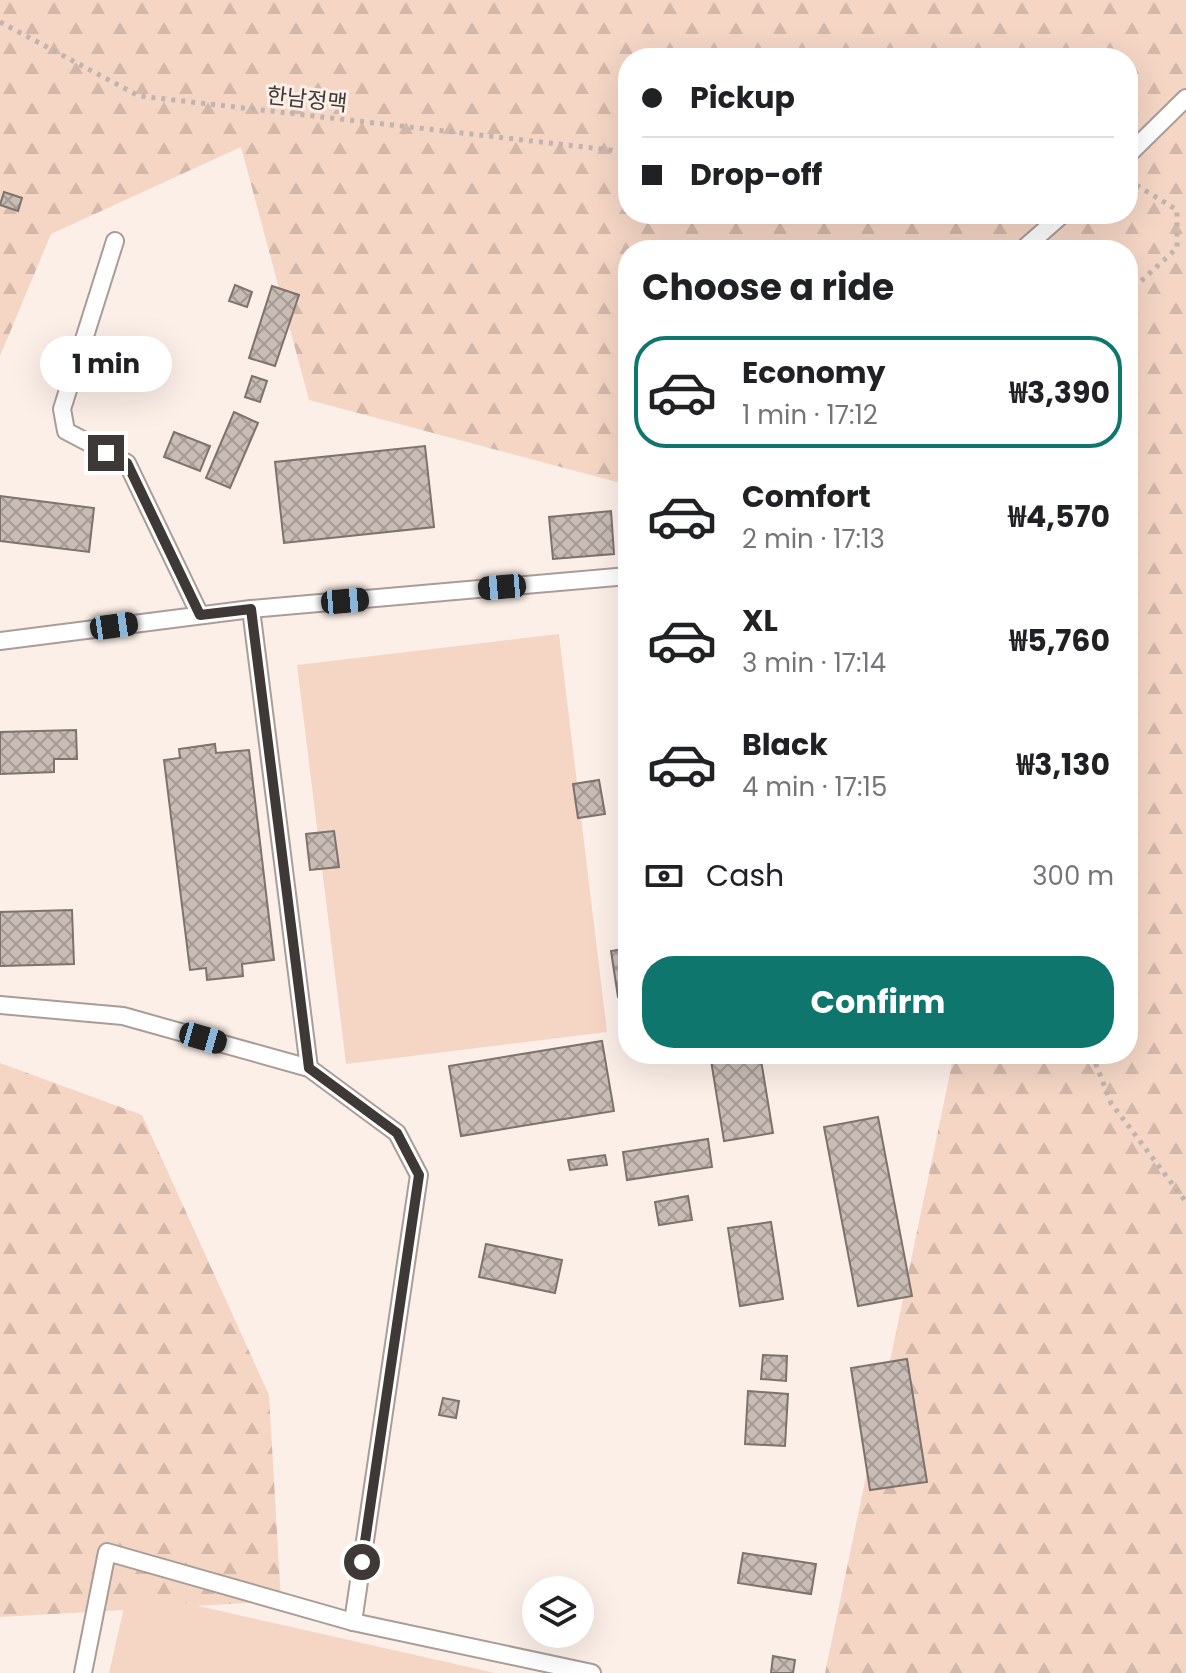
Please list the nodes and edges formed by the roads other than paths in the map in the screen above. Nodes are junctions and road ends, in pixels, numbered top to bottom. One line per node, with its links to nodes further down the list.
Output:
1 (1186, 98): 2 (lane)
2 (1138, 145)
3 (1052, 224): 4 (lane)
4 (1033, 240)
5 (115, 241): 8 (lane)
6 (618, 577): 7 (lane)
7 (251, 609): 8 (lane); 11 (lane)
8 (200, 615): 9 (lane)
9 (0, 641)
10 (0, 1005): 11 (lane)
11 (309, 1068): 12 (lane)
12 (353, 1622): 13 (lane); 14 (lane)
13 (83, 1673)
14 (592, 1673)

